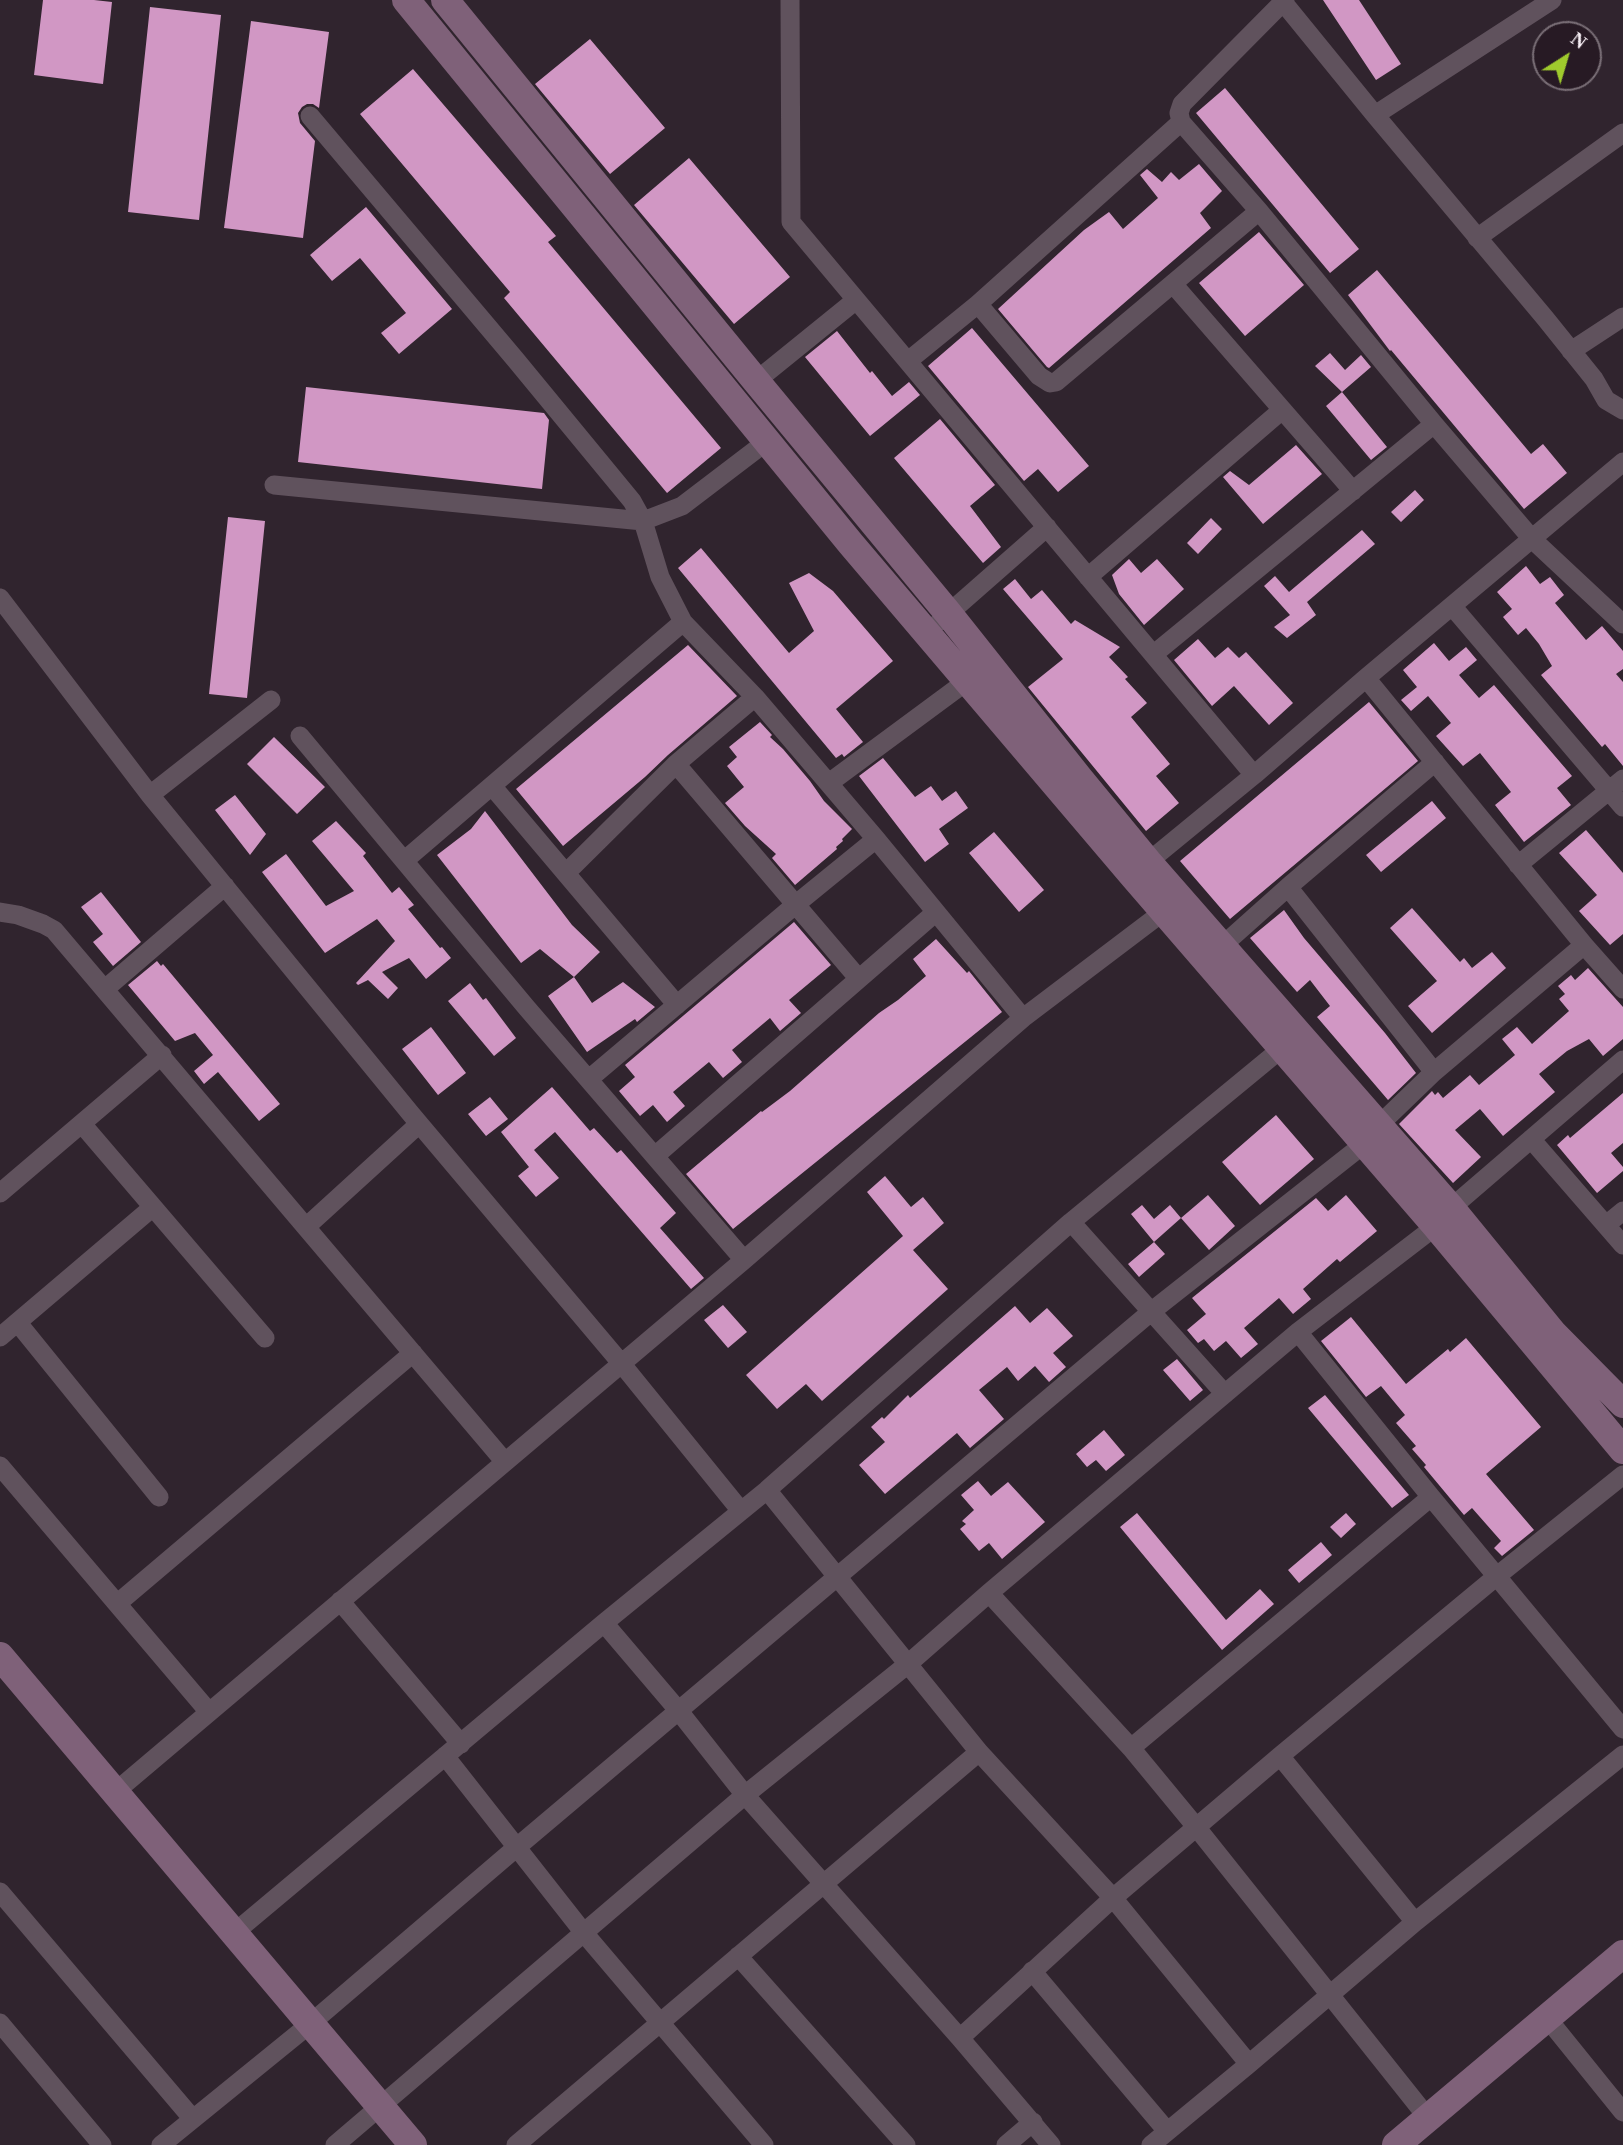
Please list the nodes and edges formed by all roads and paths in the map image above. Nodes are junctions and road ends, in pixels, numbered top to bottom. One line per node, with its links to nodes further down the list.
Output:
1 (406, 0): 12 (street)
2 (445, 0): 10 (street)
3 (790, 0): 15 (street)
4 (1552, 0): 6 (street)
5 (1284, 1): 6 (street); 8 (street)
6 (1375, 115): 13 (street)
7 (310, 116): 28 (street)
8 (1181, 122): 11 (street); 16 (street)
9 (1623, 133): 13 (street)
10 (611, 204): 12 (street); 20 (street)
11 (1259, 212): 14 (street); 23 (street)
12 (588, 224): 24 (street)
13 (1477, 238): 18 (street)
14 (1173, 284): 16 (street); 21 (street)
15 (856, 300): 19 (street); 20 (street)
16 (978, 304): 19 (street)
17 (1623, 317): 18 (street)
18 (1571, 351): 22 (street)
19 (908, 361): 29 (street)
20 (755, 381): 34 (street)
21 (1282, 410): 27 (street); 31 (street)
22 (1623, 410)
23 (1434, 424): 27 (street); 30 (street)
24 (766, 442): 28 (street); 37 (street)
25 (1623, 462): 30 (street)
26 (274, 485): 28 (street)
27 (1353, 491): 38 (street)
28 (643, 521): 35 (street)
29 (1047, 527): 31 (street); 34 (street)
30 (1532, 539): 33 (street); 36 (street)
31 (1088, 577): 38 (street)
32 (0, 598): 50 (street)
33 (1452, 606): 39 (street); 48 (street)
34 (948, 613): 37 (street); 54 (street)
35 (683, 622): 41 (street); 49 (street)
36 (1623, 624)
37 (926, 633): 40 (street)
38 (1154, 654): 46 (street)
39 (1366, 678): 44 (street); 46 (street)
40 (967, 681): 47 (street); 62 (street)
41 (755, 697): 45 (street); 47 (street)
42 (271, 700): 50 (street)
43 (300, 736): 53 (street)
44 (1435, 762): 55 (street); 58 (street)
45 (676, 765): 56 (street); 59 (street)
46 (1254, 775): 54 (street)
47 (829, 783): 52 (street)
48 (1616, 785): 51 (street); 55 (street)
49 (492, 786): 53 (street); 56 (street)
50 (150, 795): 57 (street)
51 (1623, 807)
52 (876, 839): 59 (street); 61 (street)
53 (405, 860): 74 (street)
54 (1148, 862): 64 (street)
55 (1518, 865): 63 (street)
56 (566, 873): 68 (street)
57 (225, 886): 66 (street); 76 (street)
58 (1288, 887): 64 (street); 73 (street)
59 (795, 905): 65 (street); 68 (street)
60 (0, 912): 66 (street)
61 (936, 912): 65 (street); 69 (street)
62 (1163, 912): 69 (street); 70 (street)
63 (1584, 945): 67 (street); 73 (street)
64 (1222, 946): 77 (street)
65 (859, 979): 79 (street)
66 (104, 989): 71 (street)
67 (1623, 989)
68 (677, 1005): 74 (street)
69 (1023, 1017): 88 (street)
70 (1281, 1049): 77 (street); 84 (street)
71 (162, 1055): 75 (street); 86 (street)
72 (1623, 1060): 78 (street)
73 (1434, 1072): 77 (street)
74 (589, 1079): 79 (street)
75 (82, 1124): 80 (street); 81 (street)
76 (419, 1124): 86 (street); 95 (street)
77 (1371, 1135): 83 (street); 89 (street)
78 (1531, 1139): 83 (street); 85 (street)
79 (655, 1156): 88 (street)
80 (0, 1193)
81 (153, 1207): 90 (street); 93 (street)
82 (1623, 1211): 85 (street)
83 (1443, 1217): 91 (street); 97 (street); 98 (street)
84 (1071, 1222): 89 (street); 102 (street)
85 (1606, 1225): 87 (street)
86 (306, 1227): 94 (street)
87 (1623, 1245)
88 (744, 1259): 95 (street)
89 (1152, 1311): 96 (street); 106 (street)
90 (18, 1323): 92 (street); 103 (street)
91 (1298, 1332): 96 (street); 104 (street)
92 (0, 1338)
93 (265, 1338)
94 (412, 1353): 99 (street); 110 (street)
95 (621, 1363): 99 (street); 105 (street)
96 (1225, 1394): 108 (street)
97 (1623, 1404)
98 (1623, 1450)
99 (505, 1462): 109 (street)
100 (3, 1475): 110 (street)
101 (1623, 1475): 107 (street)
102 (767, 1490): 105 (street); 106 (street)
103 (159, 1497)
104 (1431, 1497): 107 (street); 118 (street)
105 (741, 1511): 111 (street)
106 (838, 1576): 113 (street); 114 (street)
107 (1497, 1576): 116 (street); 122 (street)
108 (989, 1593): 113 (street); 118 (street)
109 (340, 1601): 115 (street); 117 (street)
110 (118, 1604): 115 (street)
111 (604, 1623): 114 (street); 117 (street)
112 (0, 1656): 123 (street)
113 (908, 1664): 119 (street); 124 (street)
114 (678, 1710): 124 (street); 126 (street)
115 (209, 1712): 123 (street)
116 (1623, 1728)
117 (461, 1744): 121 (street)
118 (1131, 1748): 125 (street)
119 (979, 1752): 127 (street); 129 (street)
120 (1623, 1755): 130 (street)
121 (446, 1756): 126 (street); 131 (street)
122 (1280, 1756): 125 (street); 130 (street)
123 (115, 1792): 131 (street)
124 (746, 1795): 127 (street); 132 (street)
125 (1197, 1828): 129 (street); 136 (street)
126 (517, 1847): 132 (street); 140 (street)
127 (823, 1884): 134 (street); 141 (street)
128 (0, 1892): 145 (street)
129 (1114, 1898): 135 (street); 142 (street)
130 (1415, 1922): 136 (street)
131 (234, 1933): 140 (street)
132 (584, 1933): 139 (street); 143 (street)
133 (1623, 1954): 137 (street)
134 (738, 1956): 139 (street); 155 (street)
135 (1032, 1971): 141 (street); 148 (street)
136 (1329, 1995): 142 (street); 146 (street)
137 (1547, 2018): 144 (street); 146 (street)
138 (0, 2023): 150 (street)
139 (660, 2023): 149 (street); 154 (street)
140 (310, 2024): 143 (street); 145 (street)
141 (960, 2038): 147 (street)
142 (1249, 2064): 148 (street)
143 (380, 2106): 152 (street); 153 (street)
144 (1623, 2112)
145 (192, 2118): 151 (street)
146 (1428, 2118): 159 (street)
147 (1032, 2122): 156 (street); 157 (street)
148 (1167, 2130): 158 (street)
149 (526, 2142)
150 (102, 2145)
151 (161, 2145)
152 (335, 2145)
153 (413, 2145)
154 (764, 2145)
155 (906, 2145)
156 (1006, 2145)
157 (1051, 2145)
158 (1151, 2145)
159 (1396, 2145)

